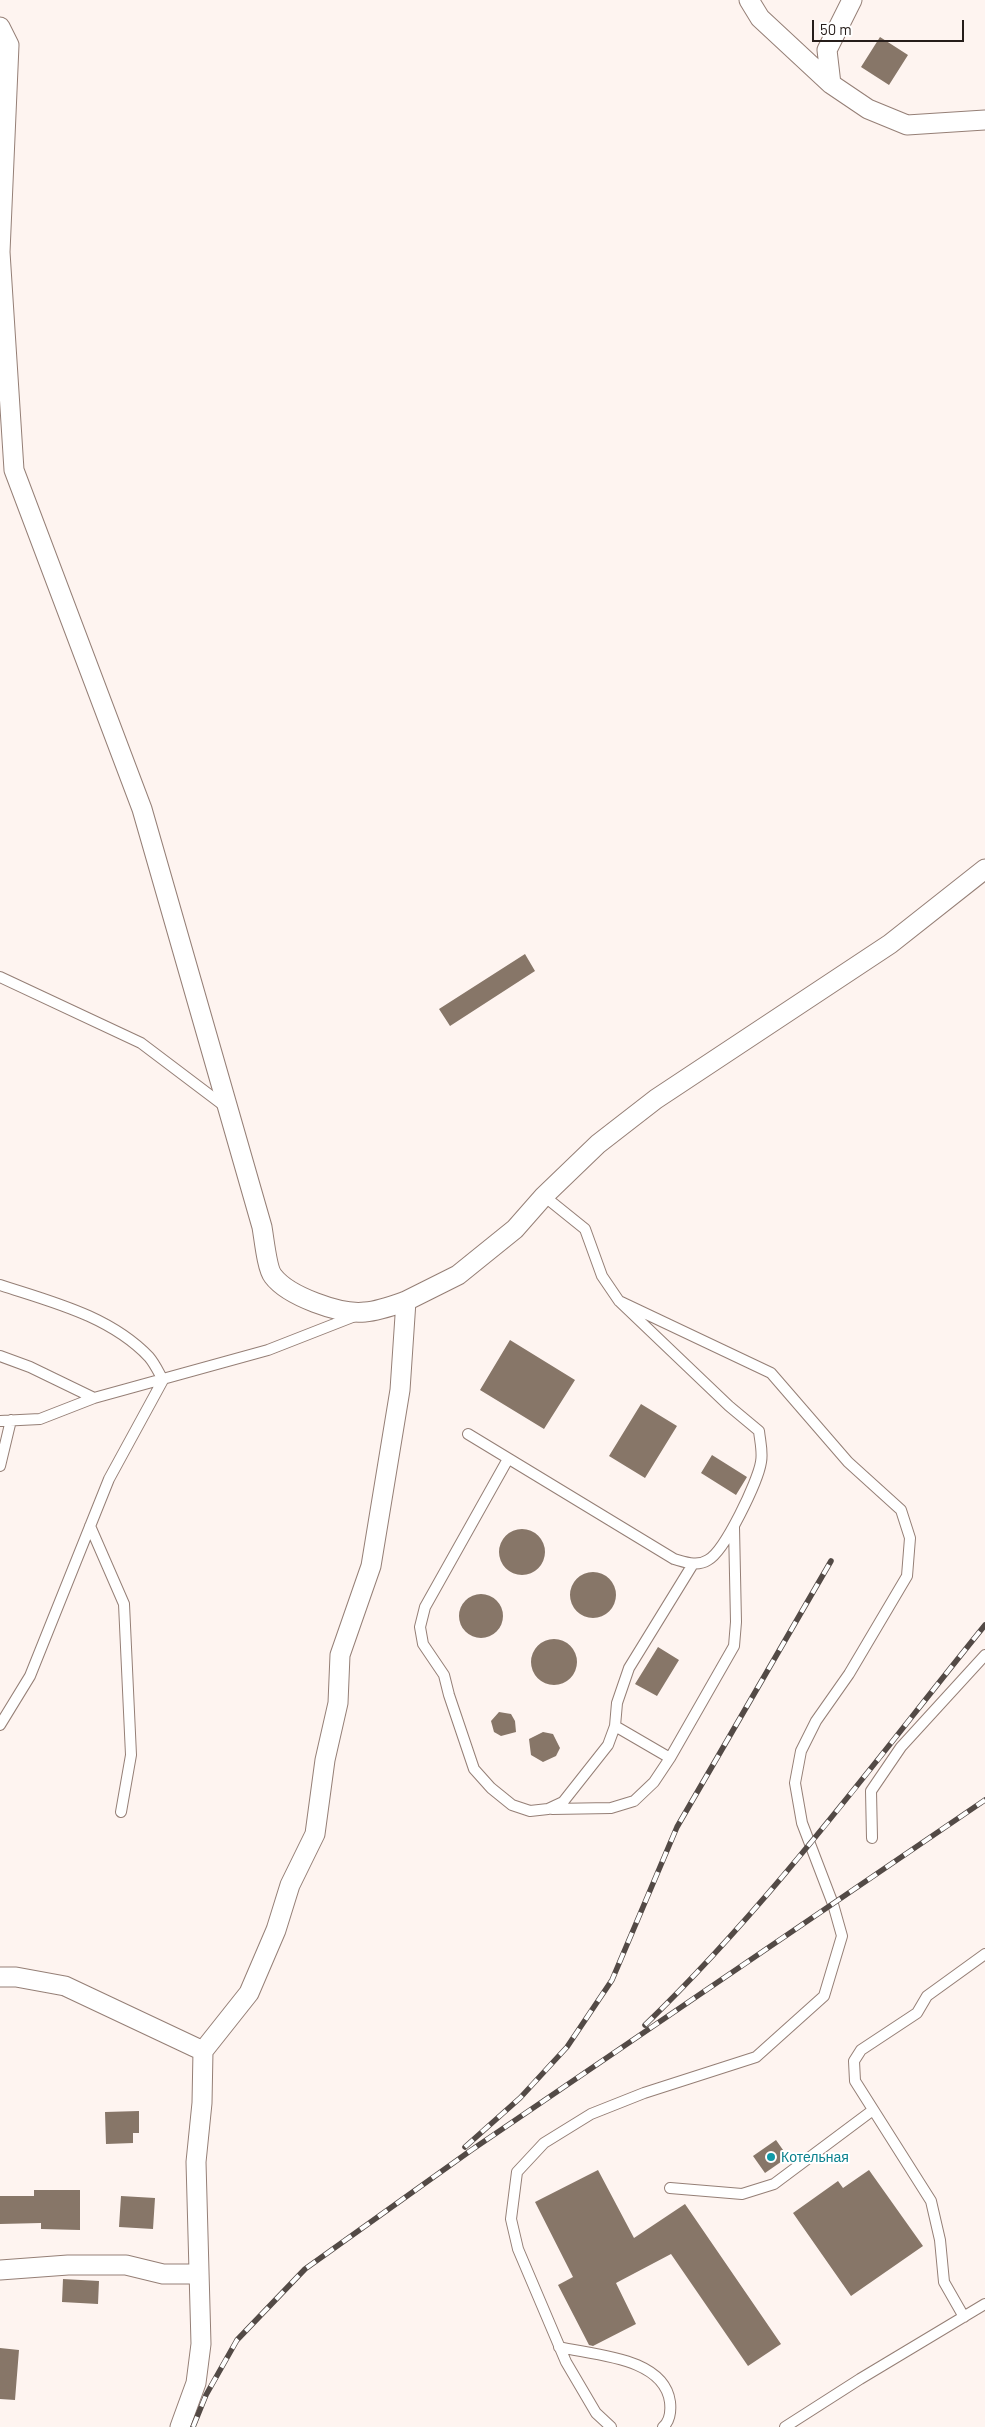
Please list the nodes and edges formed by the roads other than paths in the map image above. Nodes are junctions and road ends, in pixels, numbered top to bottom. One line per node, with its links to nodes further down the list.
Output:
1 (749, 0): 4 (street)
2 (852, 0): 4 (street)
3 (0, 27): 8 (street)
4 (831, 84): 5 (street)
5 (985, 120)
6 (985, 869): 9 (street)
7 (0, 977): 8 (lane)
8 (228, 1108): 13 (street)
9 (544, 1196): 11 (street); 12 (lane)
10 (0, 1285): 15 (lane)
11 (406, 1301): 13 (street); 34 (street)
12 (619, 1301): 22 (lane); 41 (lane)
13 (363, 1313): 15 (lane)
14 (0, 1356): 16 (lane)
15 (164, 1380): 16 (lane); 23 (lane)
16 (94, 1398): 17 (lane)
17 (11, 1420): 18 (lane); 21 (lane)
18 (0, 1421)
19 (468, 1434): 20 (lane)
20 (508, 1459): 24 (lane); 29 (lane)
21 (0, 1466)
22 (734, 1524): 24 (lane); 28 (lane)
23 (90, 1526): 26 (lane); 30 (lane)
24 (692, 1564): 27 (lane)
25 (985, 1655): 31 (lane)
26 (0, 1726)
27 (614, 1726): 28 (lane); 29 (lane)
28 (670, 1758): 29 (lane)
29 (548, 1809)
30 (121, 1812)
31 (872, 1838)
32 (985, 1954): 35 (lane)
33 (0, 1977): 34 (street)
34 (203, 2052): 38 (street)
35 (873, 2110): 36 (lane); 40 (lane)
36 (670, 2188)
37 (0, 2270): 38 (street)
38 (198, 2274): 42 (street)
39 (985, 2304): 40 (lane)
40 (964, 2317): 45 (lane)
41 (558, 2347): 43 (lane); 44 (lane)
42 (180, 2427)
43 (611, 2427)
44 (663, 2427)
45 (785, 2427)

